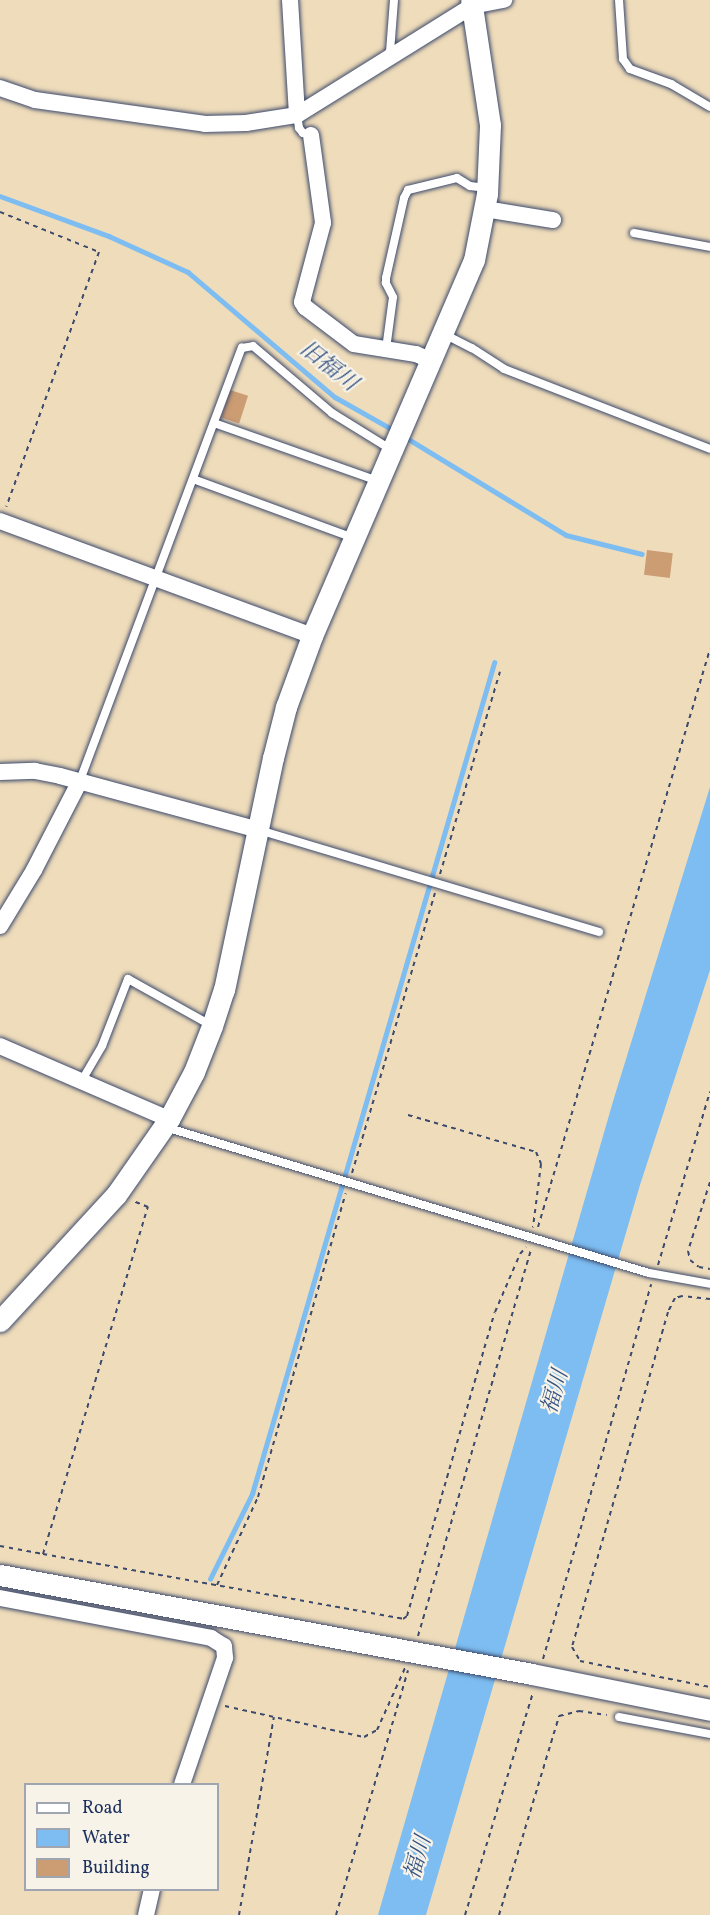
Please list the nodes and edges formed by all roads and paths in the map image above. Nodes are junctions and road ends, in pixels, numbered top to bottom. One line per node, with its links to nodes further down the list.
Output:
1 (290, 0): 9 (street)
2 (394, 0): 6 (lane)
3 (504, 0): 5 (street)
4 (619, 0): 8 (lane)
5 (472, 3): 6 (street); 11 (street)
6 (392, 55): 9 (street)
7 (0, 88): 9 (street)
8 (710, 107)
9 (297, 115): 10 (lane)
10 (311, 135): 18 (street)
11 (488, 188): 12 (street); 18 (lane)
12 (485, 209): 14 (street); 17 (street)
13 (0, 212): 25 (path)
14 (553, 220)
15 (634, 233): 16 (lane)
16 (710, 248)
17 (444, 334): 19 (street); 21 (lane)
18 (386, 349): 19 (street)
19 (432, 361): 22 (street)
20 (214, 423): 22 (lane); 23 (lane); 24 (lane)
21 (710, 449)
22 (392, 450): 24 (street)
23 (193, 479): 26 (lane); 27 (lane)
24 (379, 481): 26 (street)
25 (0, 522): 27 (street)
26 (354, 538): 28 (street)
27 (156, 579): 28 (street); 32 (lane)
28 (312, 636): 33 (street)
29 (710, 649): 46 (path)
30 (500, 672): 34 (path)
31 (0, 771): 32 (street)
32 (80, 783): 33 (street); 35 (street)
33 (259, 830): 34 (lane); 37 (street)
34 (438, 883): 36 (lane); 44 (path)
35 (0, 926)
36 (599, 932)
37 (212, 1026): 39 (lane); 42 (street)
38 (0, 1046): 39 (street)
39 (81, 1082): 42 (street)
40 (710, 1092): 48 (path)
41 (408, 1115): 46 (path)
42 (167, 1123): 44 (lane); 45 (street)
43 (710, 1182): 47 (path)
44 (349, 1183): 46 (lane); 55 (path)
45 (116, 1195): 51 (street); 53 (path)
46 (536, 1238): 48 (lane); 55 (path); 57 (path)
47 (710, 1269)
48 (652, 1274): 49 (lane); 58 (path)
49 (710, 1284)
50 (710, 1299): 59 (path)
51 (0, 1321)
52 (0, 1546): 53 (path)
53 (43, 1554): 55 (path)
54 (0, 1575): 57 (street)
55 (217, 1586)
56 (0, 1598): 60 (street)
57 (414, 1651): 58 (street); 62 (path); 69 (path)
58 (535, 1675): 61 (street); 70 (path)
59 (710, 1687)
60 (210, 1703): 62 (path); 65 (street)
61 (710, 1710)
62 (274, 1717): 68 (path)
63 (619, 1717): 64 (lane); 71 (path)
64 (710, 1734)
65 (183, 1783)
66 (152, 1891): 67 (street)
67 (146, 1915)
68 (239, 1915)
69 (336, 1915)
70 (465, 1915)
71 (499, 1915)

